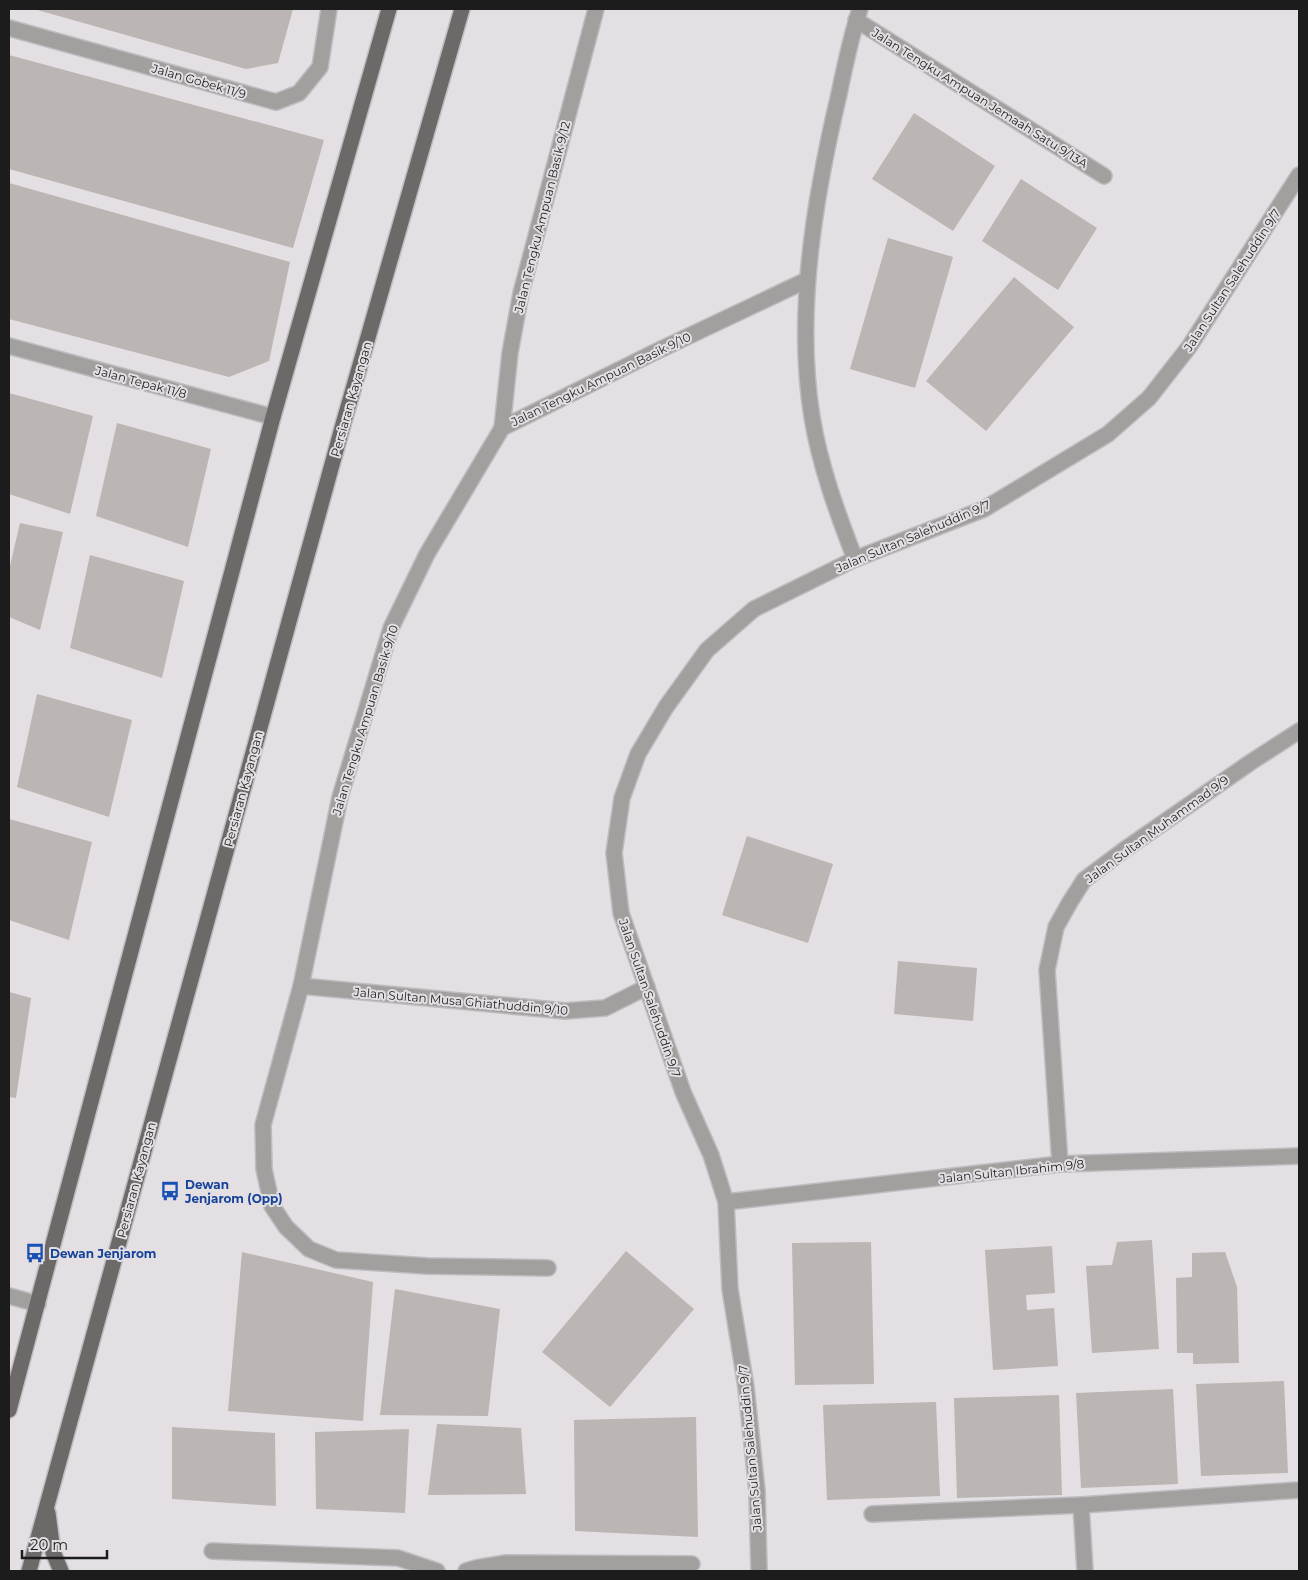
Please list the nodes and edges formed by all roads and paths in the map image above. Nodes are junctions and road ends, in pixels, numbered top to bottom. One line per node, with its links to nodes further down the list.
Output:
1 (329, 9): 6 (street, Jalan Gobek 11/9)
2 (390, 9): 11 (main road)
3 (462, 9): 26 (main road, Persiaran Kayangan)
4 (596, 9): 12 (street, Jalan Tengku Ampuan Basik 9/12)
5 (858, 14): 8 (street, Jalan Tengku Ampuan Jemaah Satu 9/13A); 9 (street)
6 (9, 28)
7 (1299, 175): 13 (street, Jalan Sultan Salehuddin 9/7)
8 (1104, 176)
9 (807, 280): 12 (street, Jalan Tengku Ampuan Basik 9/10); 13 (street)
10 (9, 346): 11 (street, Jalan Tepak 11/8)
11 (273, 417): 22 (main road)
12 (502, 428): 15 (street, Jalan Tengku Ampuan Basik 9/10)
13 (855, 559): 16 (street, Jalan Sultan Salehuddin 9/7)
14 (1299, 731): 18 (street, Jalan Sultan Muhammad 9/9)
15 (301, 986): 16 (street, Jalan Sultan Musa Ghiathuddin 9/10); 20 (street, Jalan Tengku Ampuan Basik 9/10)
16 (647, 987): 19 (street, Jalan Sultan Salehuddin 9/7)
17 (1299, 1156): 18 (street, Jalan Sultan Ibrahim 9/8)
18 (1060, 1164): 19 (street, Jalan Sultan Ibrahim 9/8)
19 (726, 1202): 34 (street, Jalan Sultan Salehuddin 9/7)
20 (548, 1268)
21 (9, 1296): 22 (street)
22 (38, 1304): 23 (main road)
23 (9, 1410)
24 (1299, 1490): 25 (street)
25 (1082, 1505): 27 (street); 35 (street)
26 (47, 1506): 30 (main road, Persiaran Kayangan); 31 (main road)
27 (872, 1514)
28 (212, 1551): 32 (street)
29 (692, 1564): 33 (street)
30 (29, 1571)
31 (61, 1571)
32 (437, 1571)
33 (466, 1571)
34 (759, 1571)
35 (1086, 1571)

